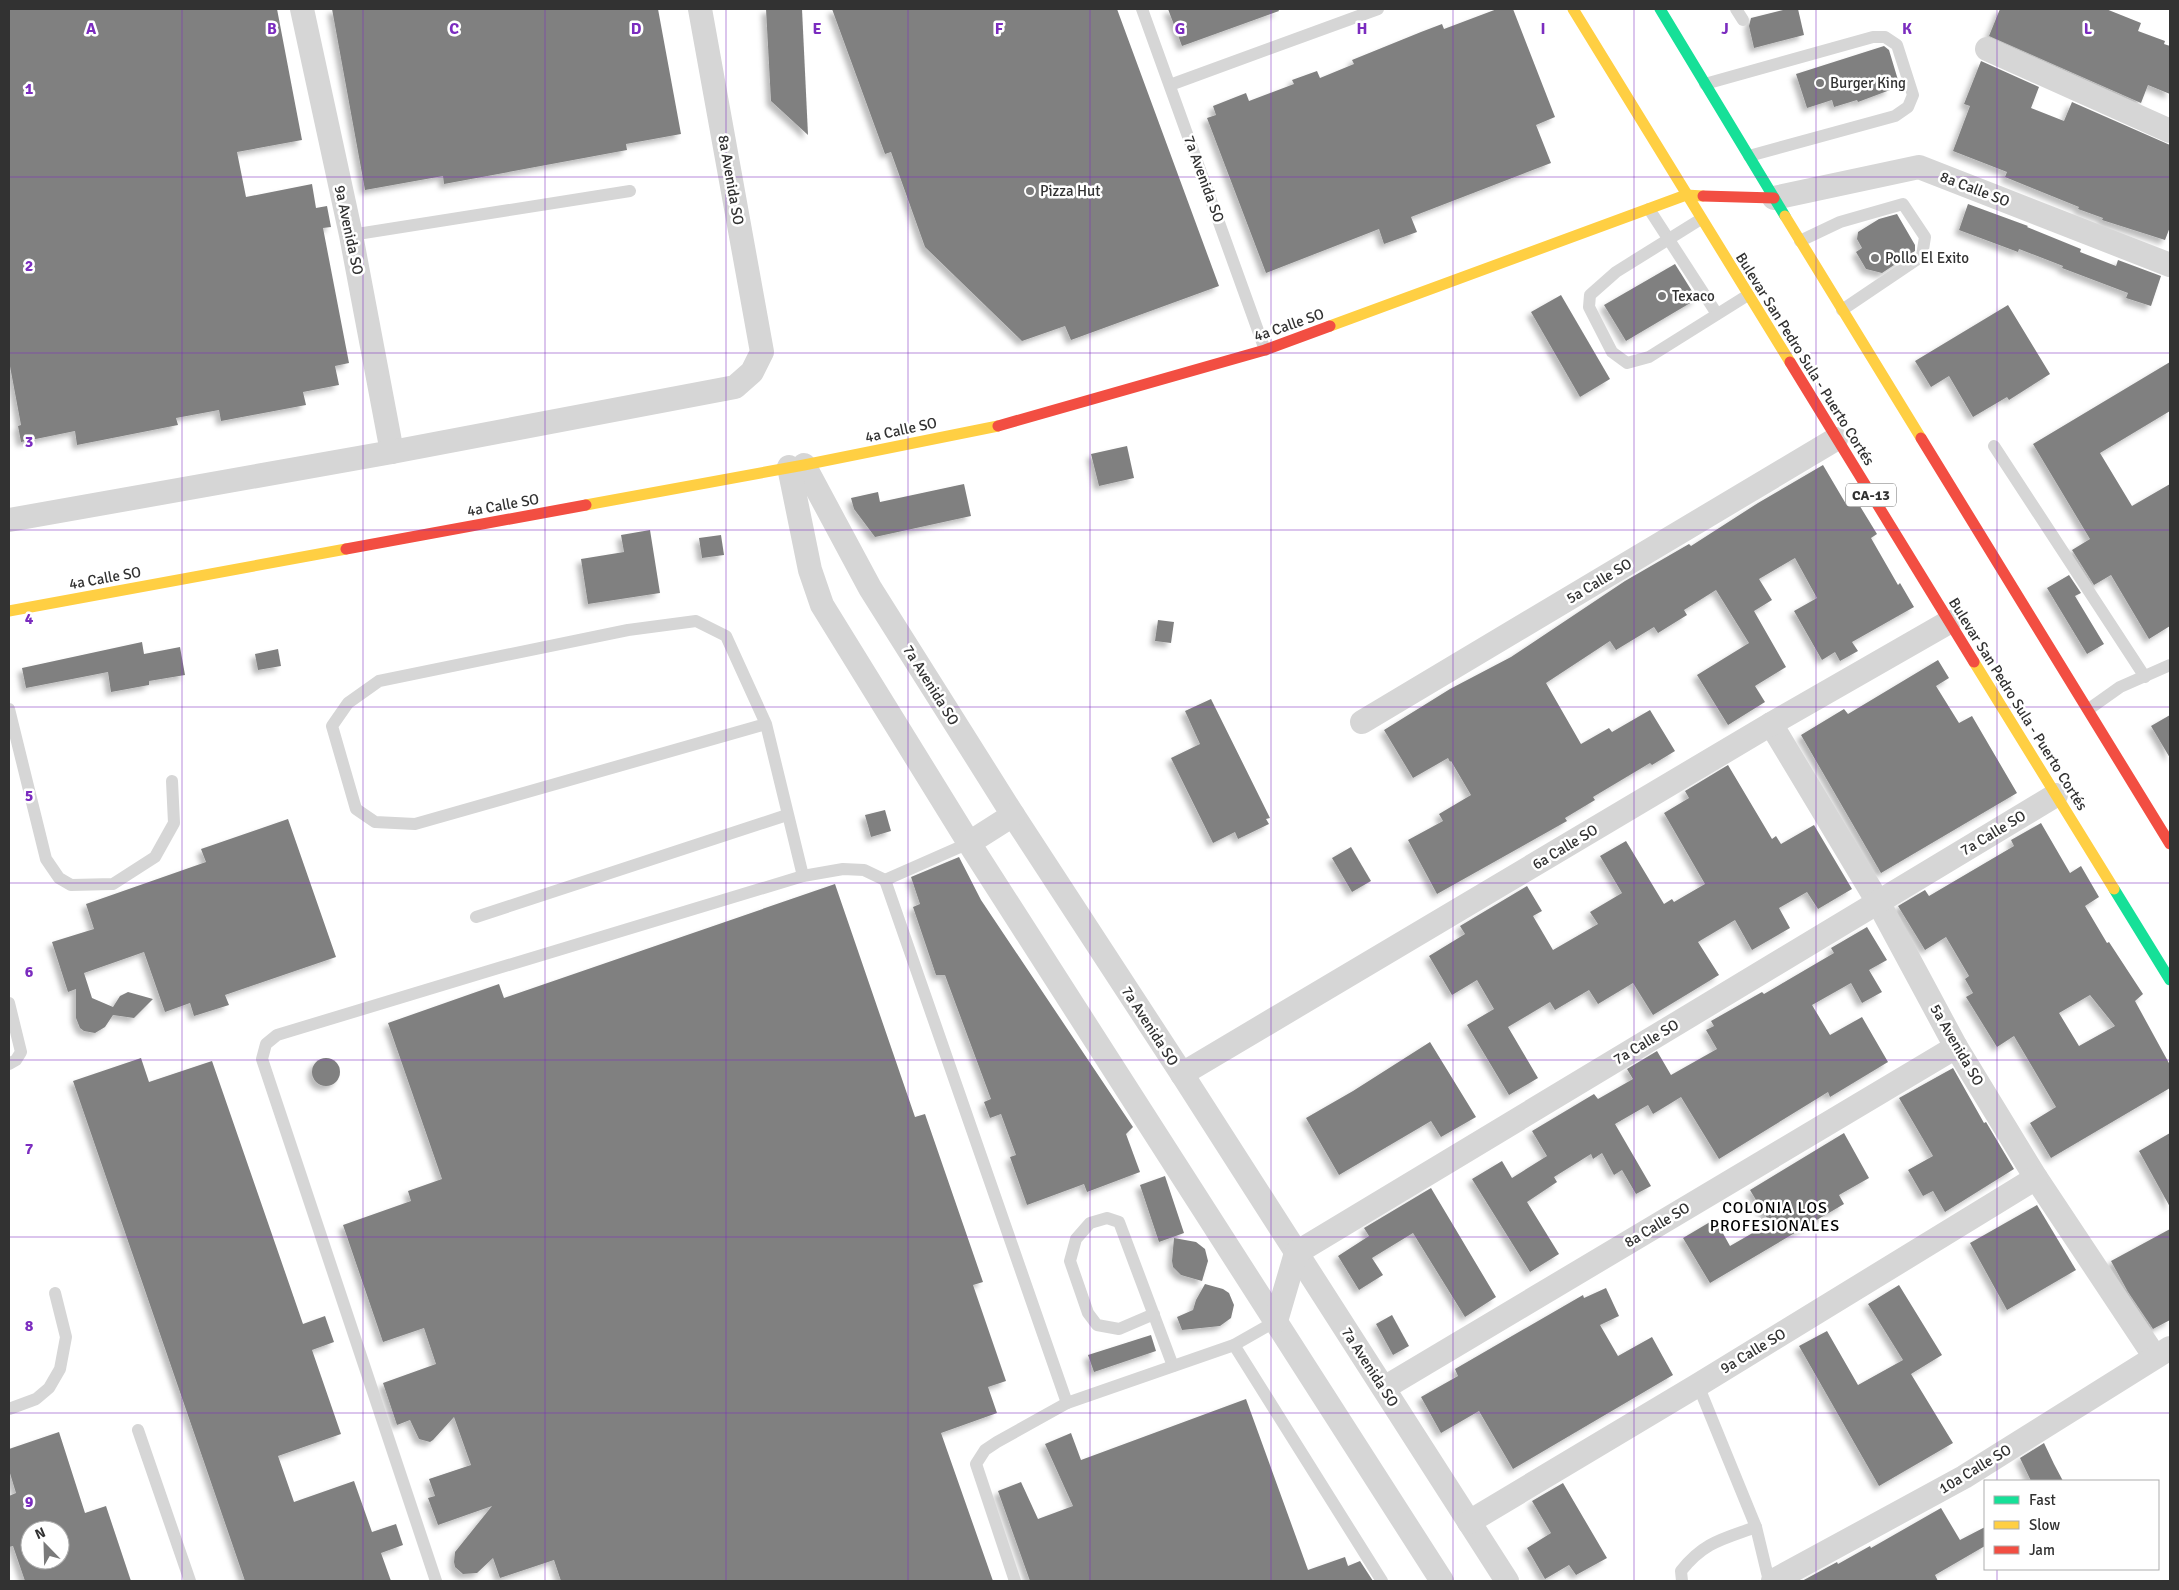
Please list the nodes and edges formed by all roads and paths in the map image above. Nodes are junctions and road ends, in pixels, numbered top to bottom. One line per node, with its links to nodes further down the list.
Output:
1 (302, 9): 19 (street, 9a Avenida SO)
2 (700, 9): 29 (street, 8a Avenida SO)
3 (1142, 9): 11 (lane, 7a Avenida SO)
4 (1378, 9): 11 (lane)
5 (1573, 9): 15 (main road, Bulevar San Pedro Sula - Puerto Cortés / CA-13)
6 (1660, 9): 10 (main road)
7 (1736, 9): 8 (lane)
8 (1743, 20)
9 (1987, 49): 12 (street)
10 (1705, 84): 13 (main road); 13 (lane)
11 (1170, 85): 26 (lane, 7a Avenida SO)
12 (2170, 131)
13 (1749, 156): 16 (main road)
14 (630, 191): 19 (lane)
15 (1686, 195): 16 (main road, 4a Calle SO); 17 (main road, 4a Calle SO); 18 (main road, Bulevar San Pedro Sula - Puerto Cortés / CA-13)
16 (1774, 198): 21 (main road); 22 (street, 8a Calle SO)
17 (1649, 209): 20 (lane); 26 (main road, 4a Calle SO)
18 (1702, 219): 20 (lane); 23 (main road, Bulevar San Pedro Sula - Puerto Cortés / CA-13)
19 (351, 235): 29 (street, 9a Avenida SO)
20 (1668, 238): 25 (lane); 25 (lane)
21 (1800, 241): 24 (main road); 24 (lane)
22 (2170, 265)
23 (1748, 295): 25 (lane); 27 (main road, Bulevar San Pedro Sula - Puerto Cortés / CA-13)
24 (1842, 310): 37 (main road)
25 (1717, 314)
26 (1265, 350): 30 (main road, 4a Calle SO)
27 (1836, 439): 33 (main road, Bulevar San Pedro Sula - Puerto Cortés / CA-13); 38 (street, 5a Calle SO)
28 (1994, 446): 35 (lane)
29 (392, 452): 31 (street)
30 (797, 466): 32 (main road, 4a Calle SO); 44 (street, 7a Avenida SO); 46 (street)
31 (9, 520)
32 (9, 611)
33 (1950, 622): 40 (street, 6a Calle SO); 42 (main road, Bulevar San Pedro Sula - Puerto Cortés / CA-13)
34 (2170, 665): 35 (lane)
35 (2145, 677): 37 (lane)
36 (9, 709): 41 (lane)
37 (2089, 709): 45 (main road)
38 (1362, 722)
39 (766, 724): 39 (lane); 43 (lane)
40 (1771, 724): 49 (street, 5a Avenida SO); 55 (street, 6a Calle SO)
41 (172, 781)
42 (2056, 795): 49 (street, 7a Calle SO); 51 (main road, Bulevar San Pedro Sula - Puerto Cortés / CA-13)
43 (787, 815): 47 (lane); 50 (lane)
44 (1013, 815): 46 (street); 55 (street, 7a Avenida SO)
45 (2169, 840)
46 (969, 843): 48 (lane); 60 (street)
47 (803, 876): 48 (lane); 72 (lane)
48 (885, 880): 66 (lane)
49 (1878, 902): 53 (street, 5a Avenida SO); 57 (street, 7a Calle SO)
50 (476, 917)
51 (2170, 980)
52 (9, 1003): 54 (lane)
53 (1956, 1047): 56 (street, 5a Avenida SO); 65 (street, 8a Calle SO)
54 (9, 1064)
55 (1182, 1074): 57 (street, 7a Avenida SO)
56 (2036, 1178): 62 (street, 5a Avenida SO); 64 (street, 9a Calle SO)
57 (1296, 1253): 60 (street); 65 (street, 7a Avenida SO)
58 (54, 1293): 67 (lane)
59 (1154, 1314): 59 (lane); 63 (lane)
60 (1276, 1321): 61 (lane); 75 (street)
61 (1234, 1345): 63 (lane); 74 (lane)
62 (2163, 1352): 79 (street, 10a Calle SO)
63 (1173, 1366): 66 (lane)
64 (1698, 1385): 69 (street, 9a Calle SO); 70 (lane)
65 (1384, 1388): 69 (street, 7a Avenida SO)
66 (1067, 1403): 73 (lane)
67 (9, 1409)
68 (138, 1430): 71 (lane)
69 (1469, 1522): 76 (street, 7a Avenida SO)
70 (1756, 1527): 77 (lane); 78 (lane)
71 (190, 1581)
72 (436, 1581)
73 (1015, 1581)
74 (1382, 1581)
75 (1442, 1581)
76 (1507, 1581)
77 (1682, 1581)
78 (1769, 1581)
79 (1773, 1581)

